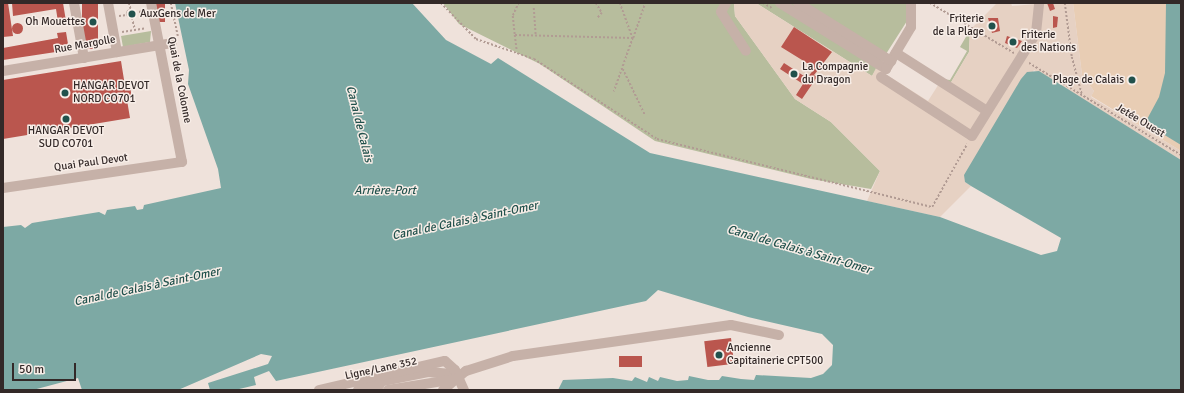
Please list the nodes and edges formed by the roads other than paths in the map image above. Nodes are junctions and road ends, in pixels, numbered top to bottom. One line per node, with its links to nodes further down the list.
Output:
1 (74, 3): 13 (street)
2 (108, 3): 12 (street)
3 (151, 3): 10 (street, Quai de la Colonne)
4 (726, 3): 11 (street)
5 (780, 3): 14 (street)
6 (798, 3): 14 (street)
7 (911, 3): 14 (street)
8 (1039, 3): 16 (street)
9 (172, 43): 10 (street, Rue Margolle)
10 (160, 45): 12 (street, Rue Margolle); 17 (street, Quai de la Colonne)
11 (746, 51)
12 (117, 52): 13 (street, Rue Margolle)
13 (84, 58): 15 (street, Rue Margolle)
14 (888, 65): 16 (street); 16 (street)
15 (3, 71)
16 (987, 111)
17 (182, 162): 18 (street, Quai Paul Devot)
18 (3, 188)
19 (779, 335): 21 (street)
20 (428, 373): 21 (street); 24 (street, Ligne/Lane 352); 25 (street)
21 (456, 377): 22 (street); 23 (street); 28 (street)
22 (440, 385): 26 (street); 27 (street)
23 (319, 390)
24 (339, 390)
25 (358, 390)
26 (388, 390)
27 (409, 390)
28 (464, 390)

